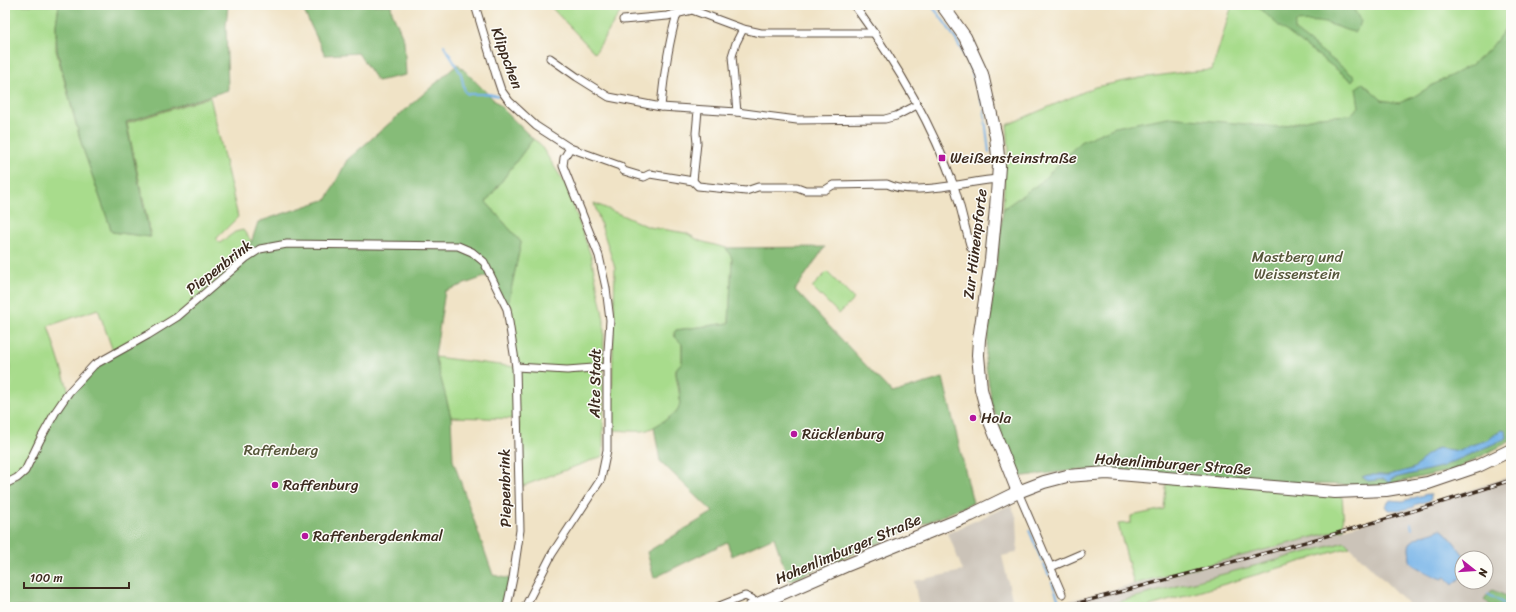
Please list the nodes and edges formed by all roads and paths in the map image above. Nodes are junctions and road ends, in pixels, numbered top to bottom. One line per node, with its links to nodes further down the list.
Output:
1 (475, 5): 13 (street, Klippchen)
2 (854, 5): 7 (street)
3 (942, 5): 14 (main road, Zur Hünenpforte)
4 (676, 14): 5 (street); 6 (street); 10 (street)
5 (622, 20)
6 (743, 29): 7 (street); 12 (street)
7 (875, 33): 9 (street)
8 (550, 58): 10 (street)
9 (917, 105): 12 (street); 16 (street)
10 (661, 107): 11 (street)
11 (698, 110): 12 (street); 15 (street)
12 (737, 112)
13 (570, 148): 15 (street); 19 (street, Alte Stadt)
14 (998, 179): 16 (street); 22 (main road, Zur Hünenpforte)
15 (693, 182): 16 (street)
16 (953, 186): 17 (street)
17 (971, 248)
18 (516, 367): 19 (street); 21 (street, Piepenbrink); 27 (street, Piepenbrink)
19 (607, 367): 28 (street, Alte Stadt)
20 (1511, 450): 22 (main road, Hohenlimburger Straße)
21 (5, 484)
22 (1018, 492): 24 (street); 26 (main road, Hohenlimburger Straße)
23 (1081, 554): 24 (street)
24 (1051, 567): 25 (street)
25 (1062, 594)
26 (753, 606): 29 (street, Hohenlimburger Straße)
27 (507, 607)
28 (525, 607)
29 (717, 607)

